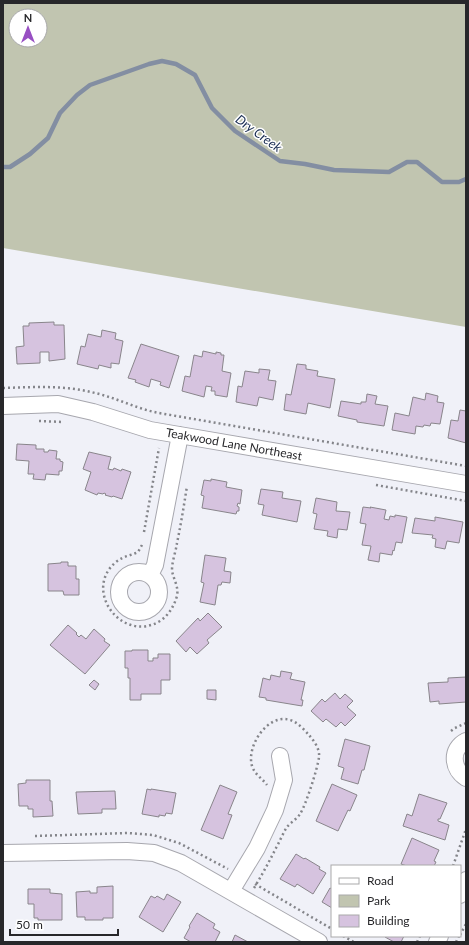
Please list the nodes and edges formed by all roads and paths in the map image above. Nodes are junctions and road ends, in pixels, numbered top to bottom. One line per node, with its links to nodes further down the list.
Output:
1 (3, 388): 8 (path)
2 (3, 406): 5 (street, Teakwood Lane Northeast)
3 (32, 421): 4 (path)
4 (70, 423)
5 (180, 435): 9 (street, Teakwood Lane Northeast); 10 (street)
6 (154, 447): 7 (path)
7 (165, 449)
8 (466, 466)
9 (466, 484)
10 (150, 575)
11 (466, 740): 13 (street)
12 (280, 756): 19 (street)
13 (466, 778)
14 (466, 829): 16 (path)
15 (3, 853): 19 (street)
16 (453, 865)
17 (466, 880): 20 (street)
18 (251, 882): 22 (path)
19 (232, 891): 25 (street)
20 (461, 892)
21 (466, 924): 23 (path)
22 (331, 928)
23 (461, 933)
24 (345, 937): 26 (path)
25 (319, 942)
26 (354, 942)

